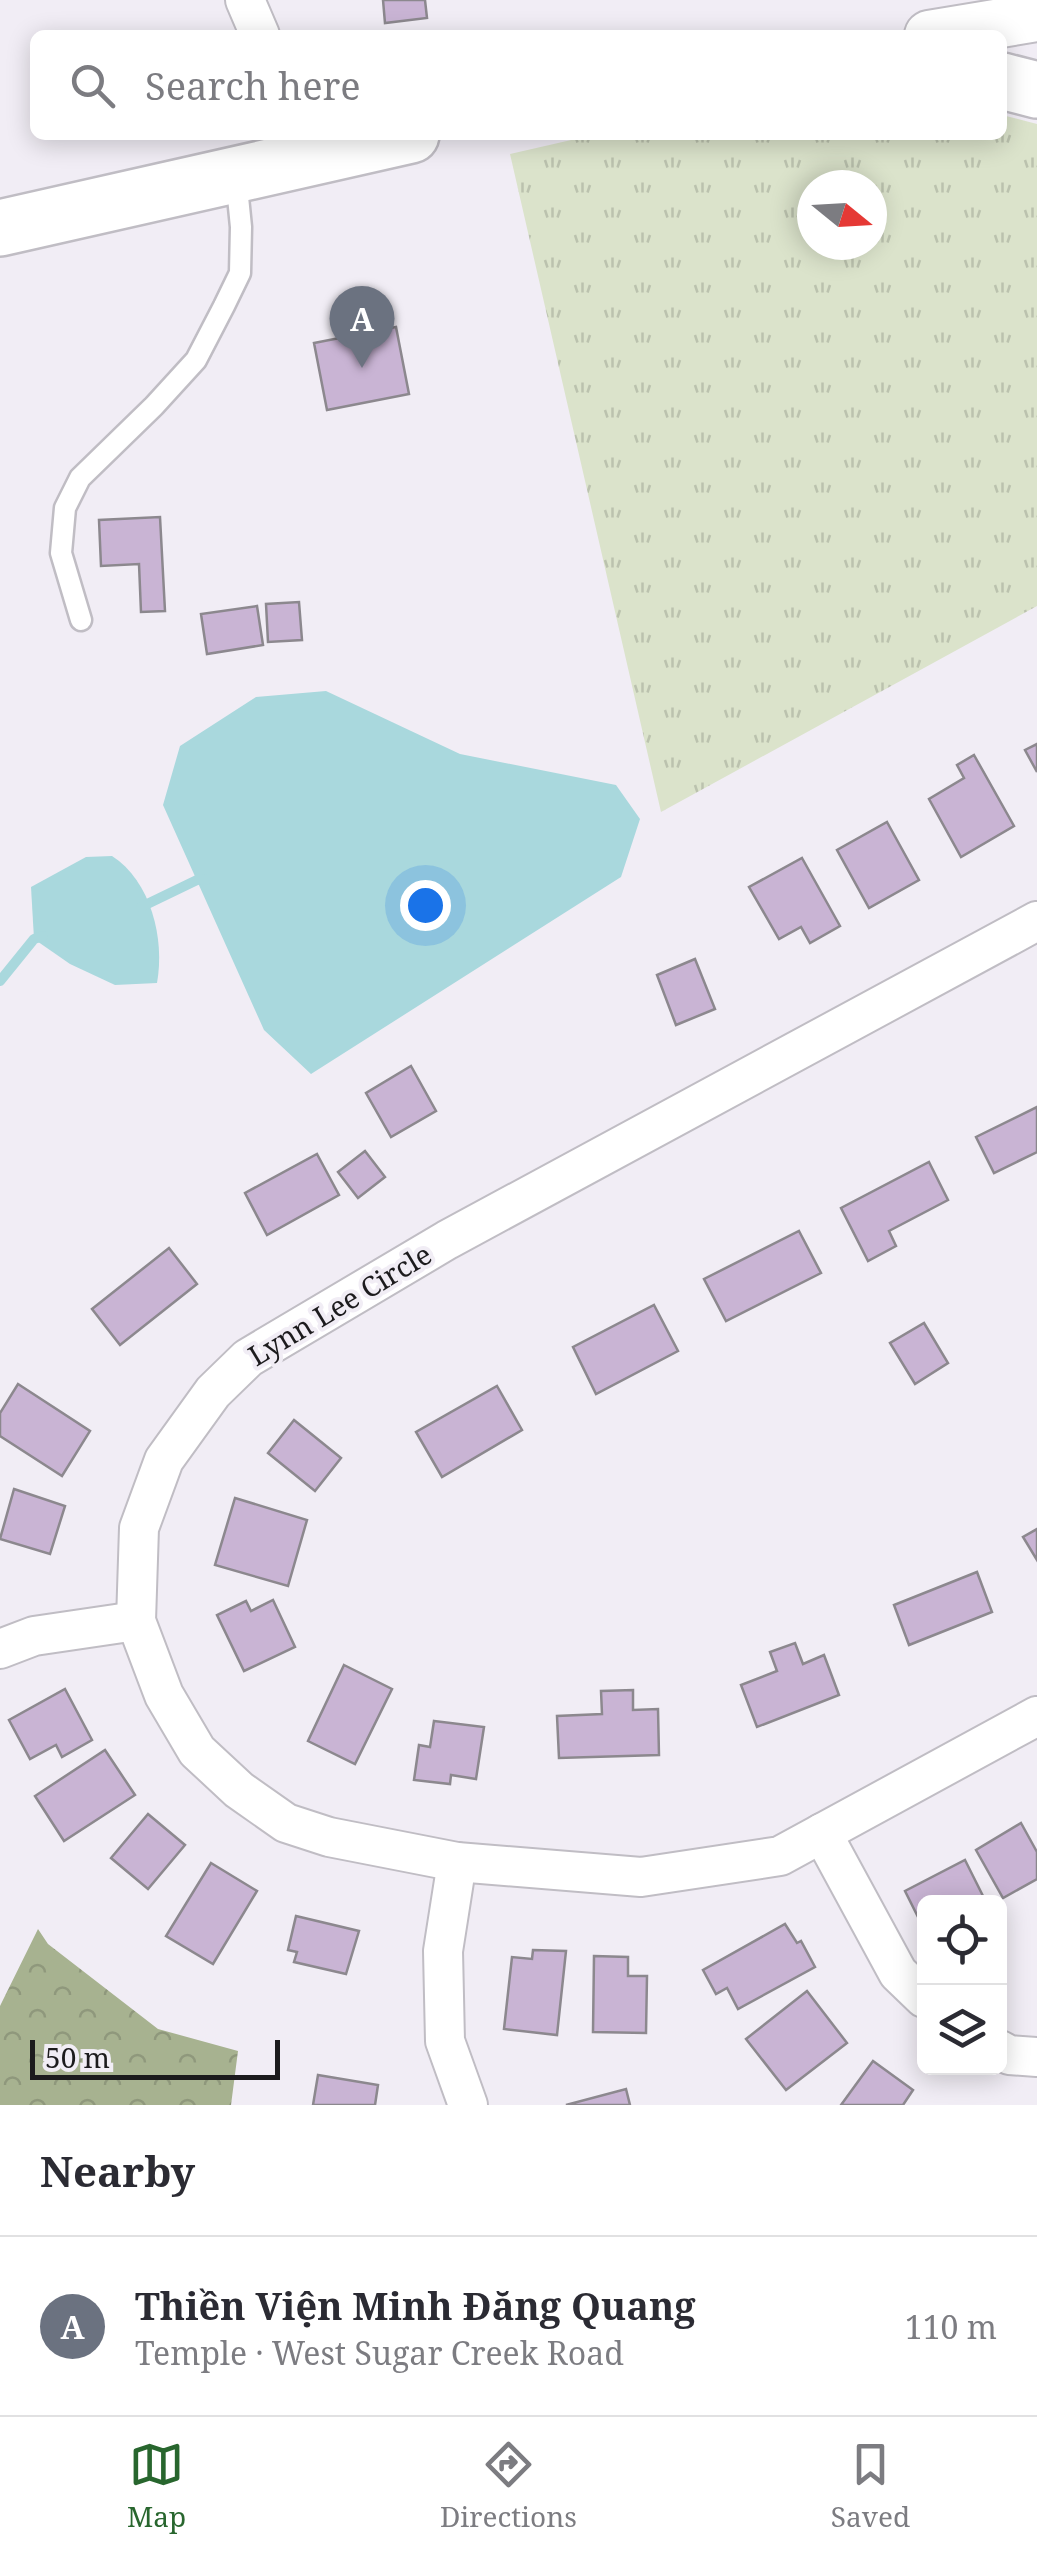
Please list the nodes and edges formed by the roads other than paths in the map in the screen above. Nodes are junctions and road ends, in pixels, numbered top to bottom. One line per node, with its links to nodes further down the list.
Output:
1 (245, 0): 3 (street)
2 (1037, 16): 4 (street)
3 (258, 30)
4 (957, 30)
5 (1007, 83): 6 (main road)
6 (1037, 90)
7 (367, 140): 8 (main road)
8 (306, 147): 9 (main road)
9 (236, 175): 10 (main road); 11 (lane)
10 (0, 228)
11 (81, 620)
12 (1037, 921): 13 (street, Lynn Lee Circle)
13 (136, 1621): 14 (street); 17 (street, Lynn Lee Circle)
14 (0, 1649)
15 (1037, 1716): 16 (street, Lynn Lee Circle)
16 (822, 1833): 17 (street, Lynn Lee Circle); 18 (street)
17 (457, 1862): 21 (street)
18 (917, 1991)
19 (1007, 2054): 20 (street)
20 (1037, 2057)
21 (468, 2105)

